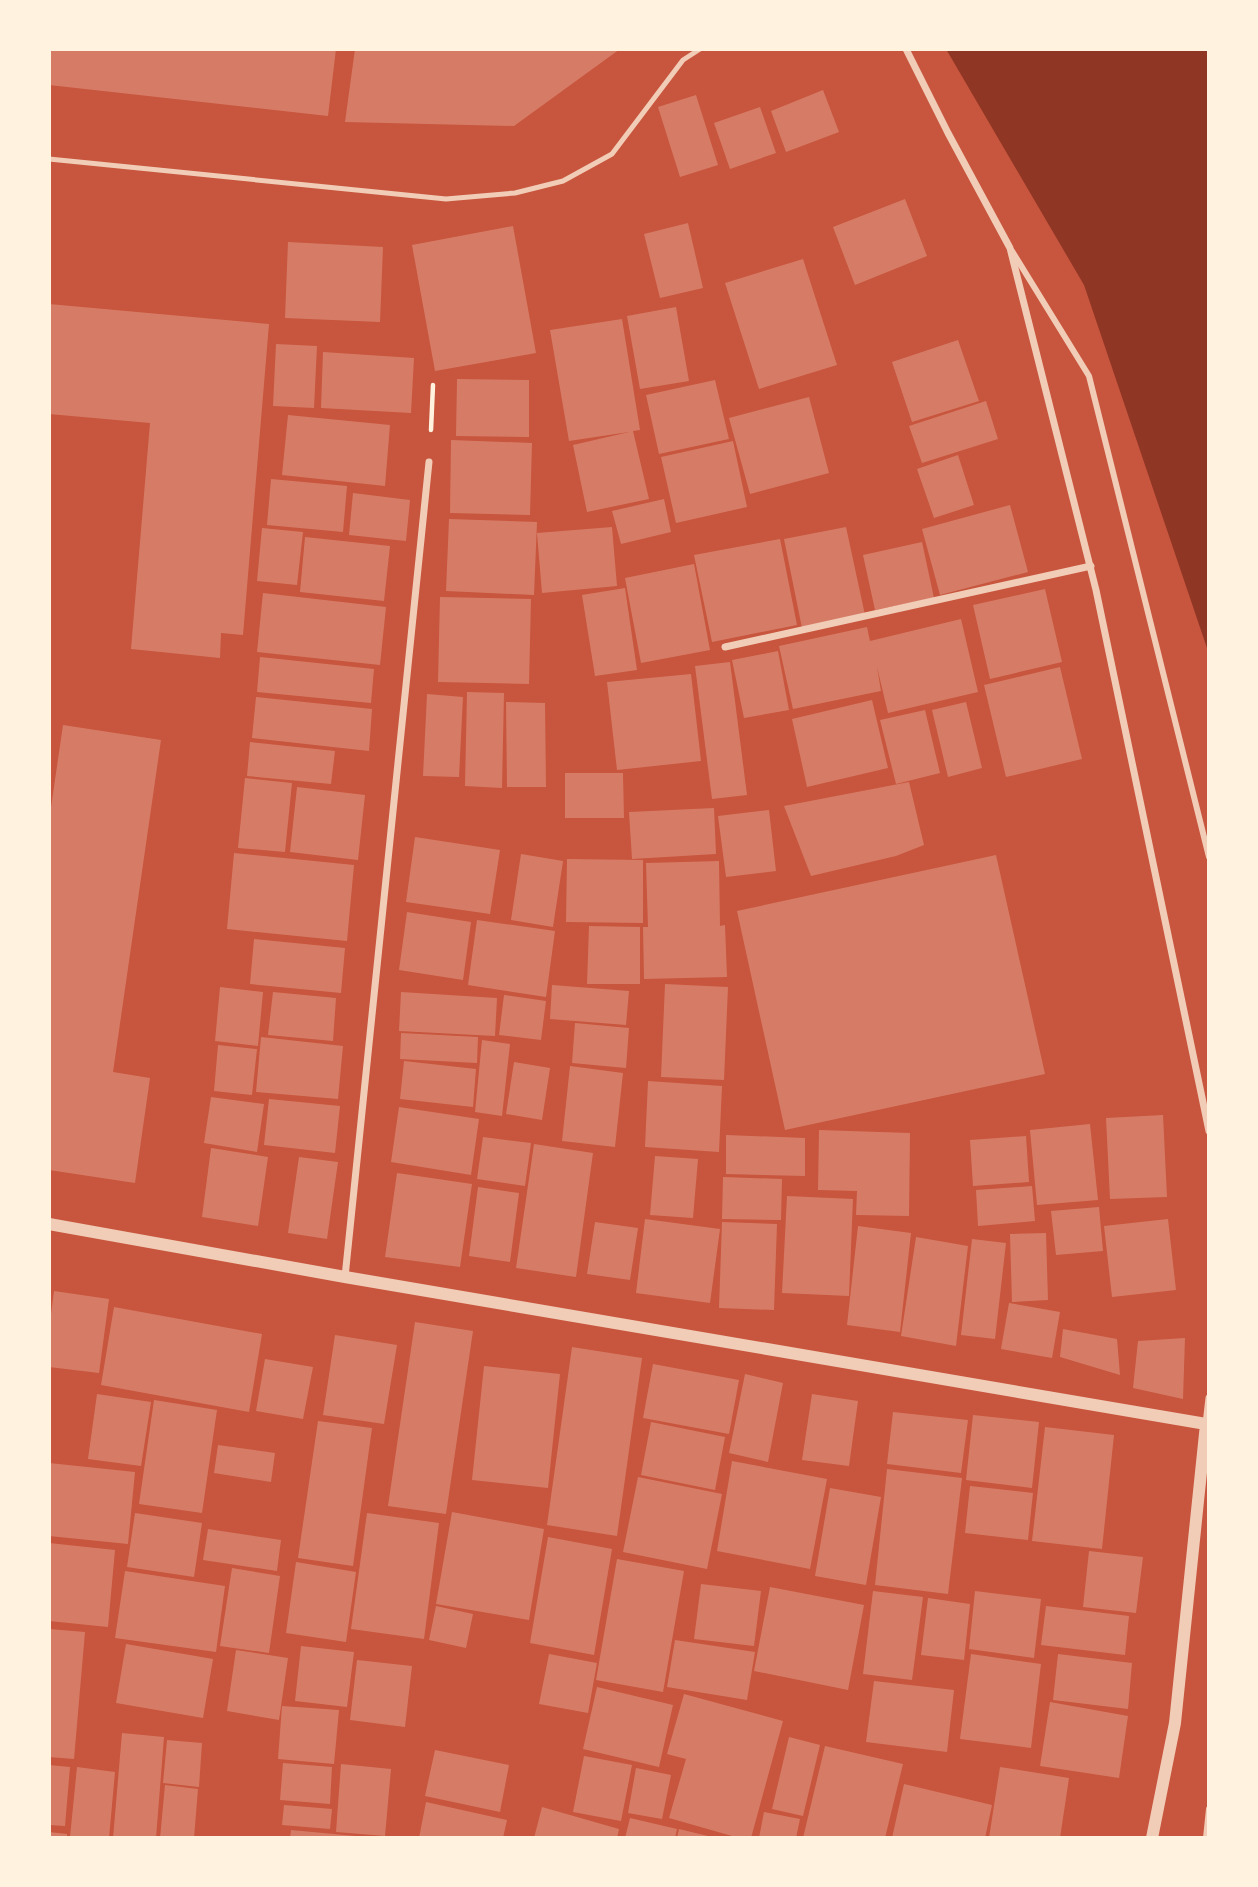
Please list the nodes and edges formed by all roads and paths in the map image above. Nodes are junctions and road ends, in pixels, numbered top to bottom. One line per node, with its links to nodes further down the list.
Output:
1 (700, 49): 3 (lane)
2 (906, 49): 4 (street)
3 (49, 159)
4 (1010, 248): 7 (street); 9 (street)
5 (433, 384): 6 (path)
6 (429, 462): 12 (street)
7 (1091, 566): 8 (street); 10 (street)
8 (725, 647)
9 (1209, 856)
10 (1209, 1131)
11 (49, 1224): 12 (street)
12 (345, 1277): 14 (street)
13 (1209, 1398): 14 (street)
14 (1206, 1424): 16 (street)
15 (1209, 1809): 17 (street)
16 (1152, 1838)
17 (1206, 1838)

